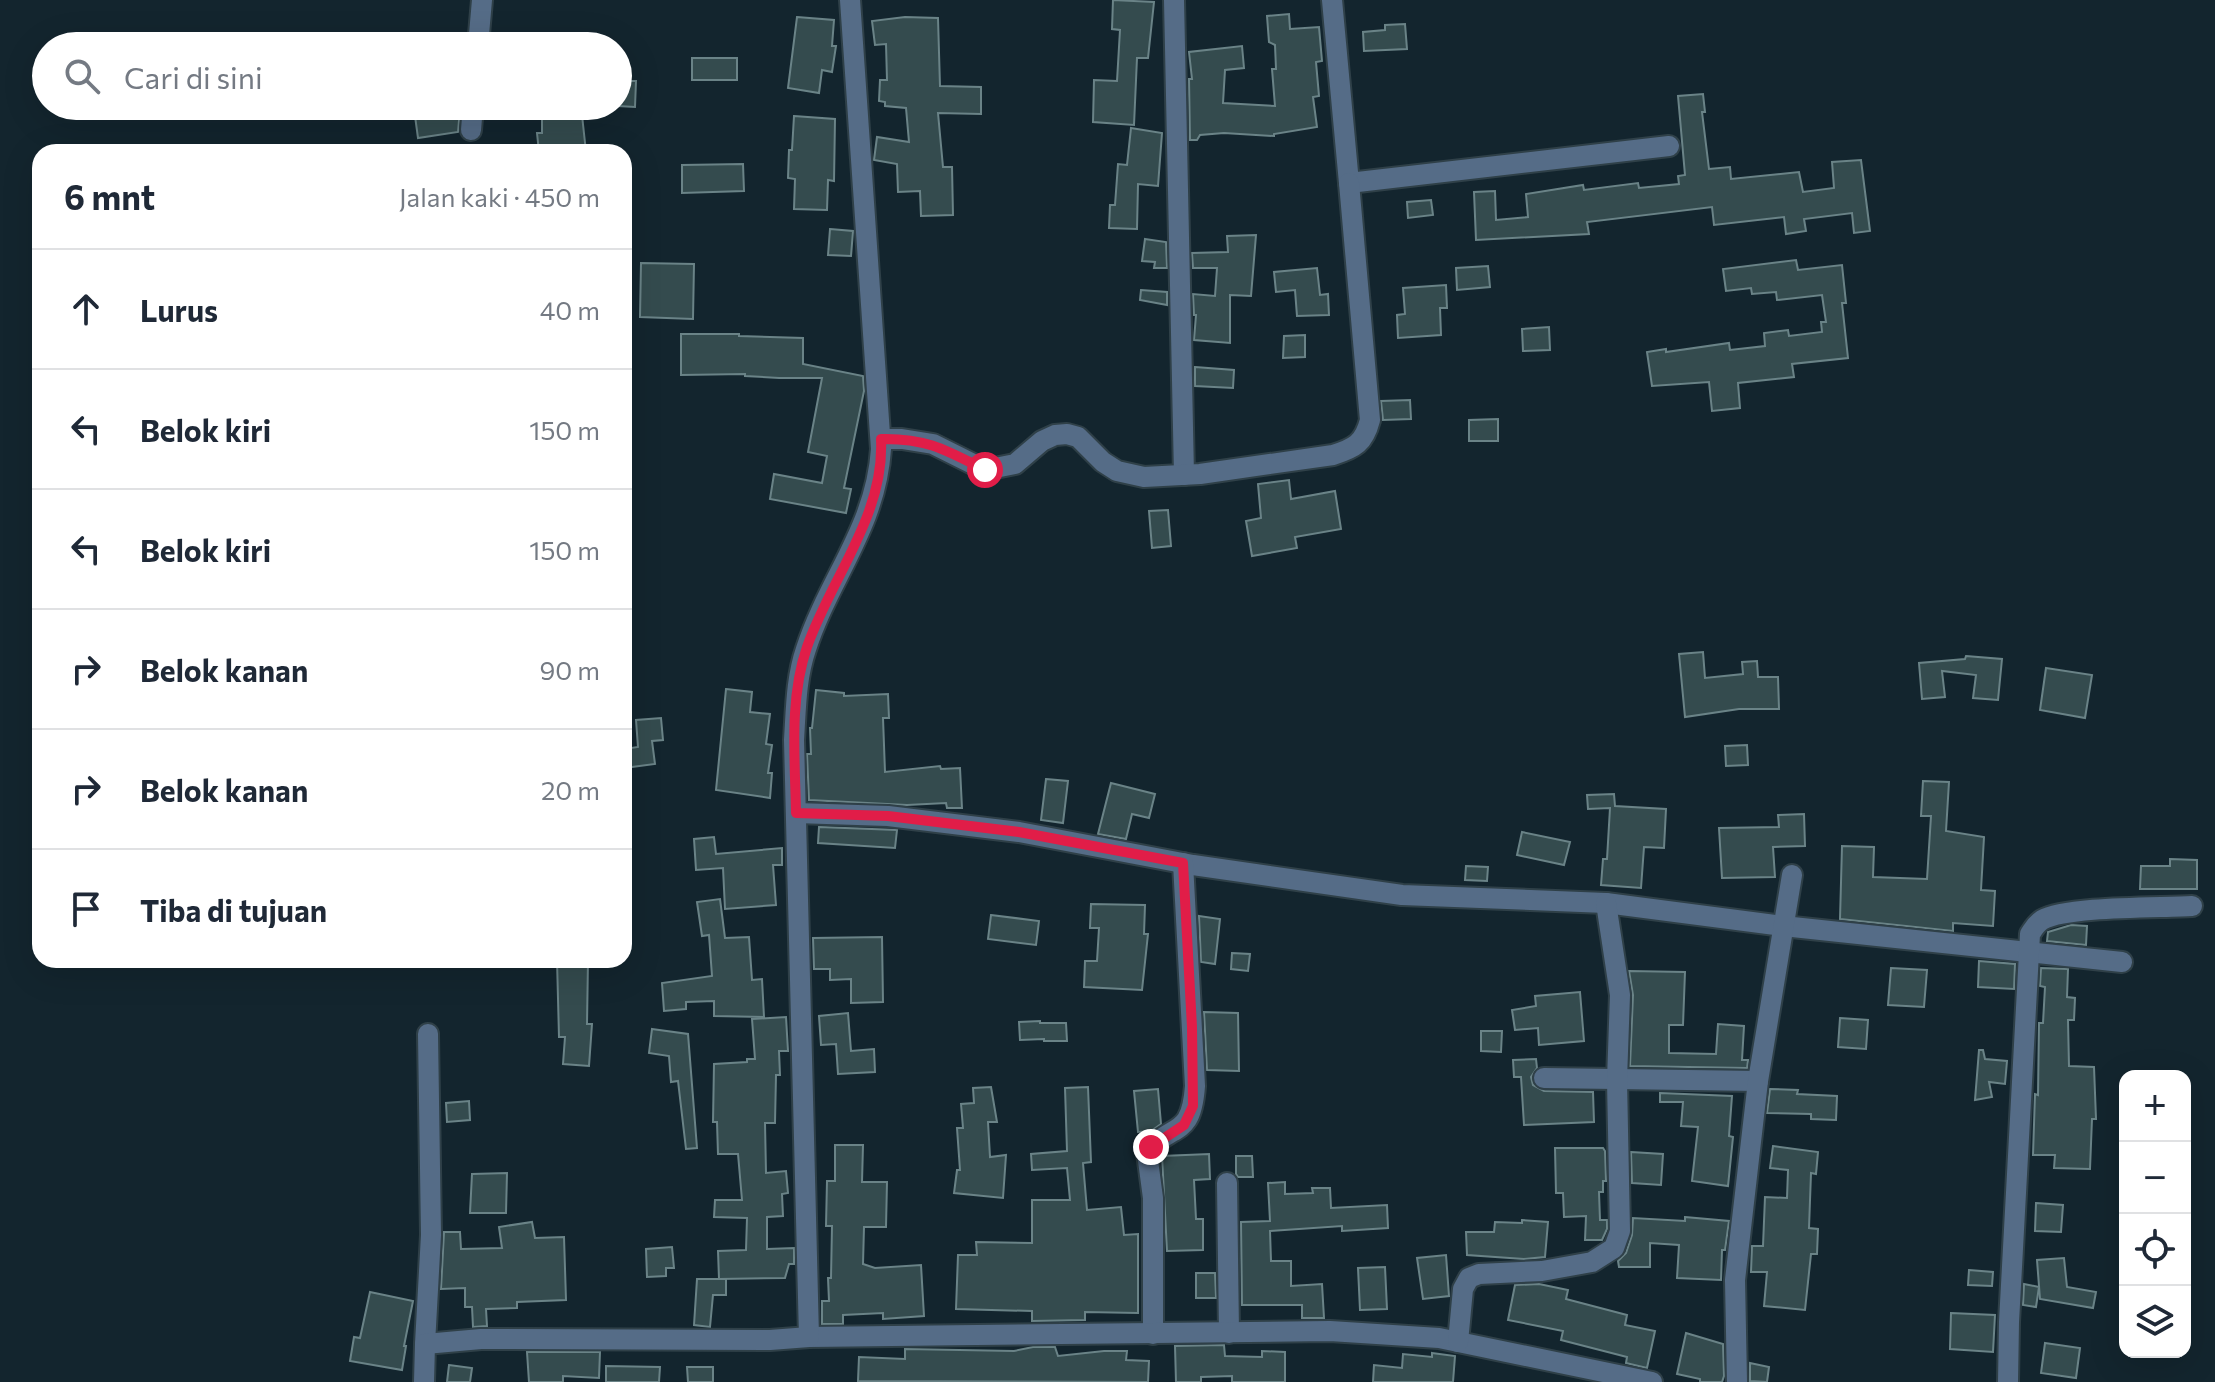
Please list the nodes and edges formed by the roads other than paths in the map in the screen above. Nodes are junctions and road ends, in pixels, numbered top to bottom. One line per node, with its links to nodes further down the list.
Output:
1 (482, 0): 5 (street)
2 (850, 0): 10 (street)
3 (1174, 0): 11 (street)
4 (1332, 0): 9 (street)
5 (479, 32)
6 (472, 120): 7 (street)
7 (471, 130)
8 (1669, 146): 9 (street)
9 (1349, 183): 11 (street)
10 (881, 439): 11 (street); 12 (street)
11 (1184, 475)
12 (796, 813): 13 (street); 27 (street)
13 (1183, 863): 15 (street); 26 (street)
14 (1792, 875): 17 (street)
15 (1606, 903): 17 (street); 22 (street)
16 (2192, 906): 18 (street)
17 (1783, 926): 18 (street); 23 (street)
18 (2028, 954): 19 (street); 33 (street)
19 (2122, 962)
20 (428, 1034): 29 (street)
21 (1544, 1078): 22 (street)
22 (1617, 1080): 23 (street); 28 (street)
23 (1758, 1081): 32 (street)
24 (1227, 1183): 25 (street)
25 (1229, 1333): 26 (street); 28 (street)
26 (1153, 1334): 27 (street)
27 (809, 1337): 29 (street)
28 (1458, 1342): 31 (street)
29 (425, 1344): 30 (street)
30 (424, 1382)
31 (1652, 1382)
32 (1737, 1382)
33 (2008, 1382)

